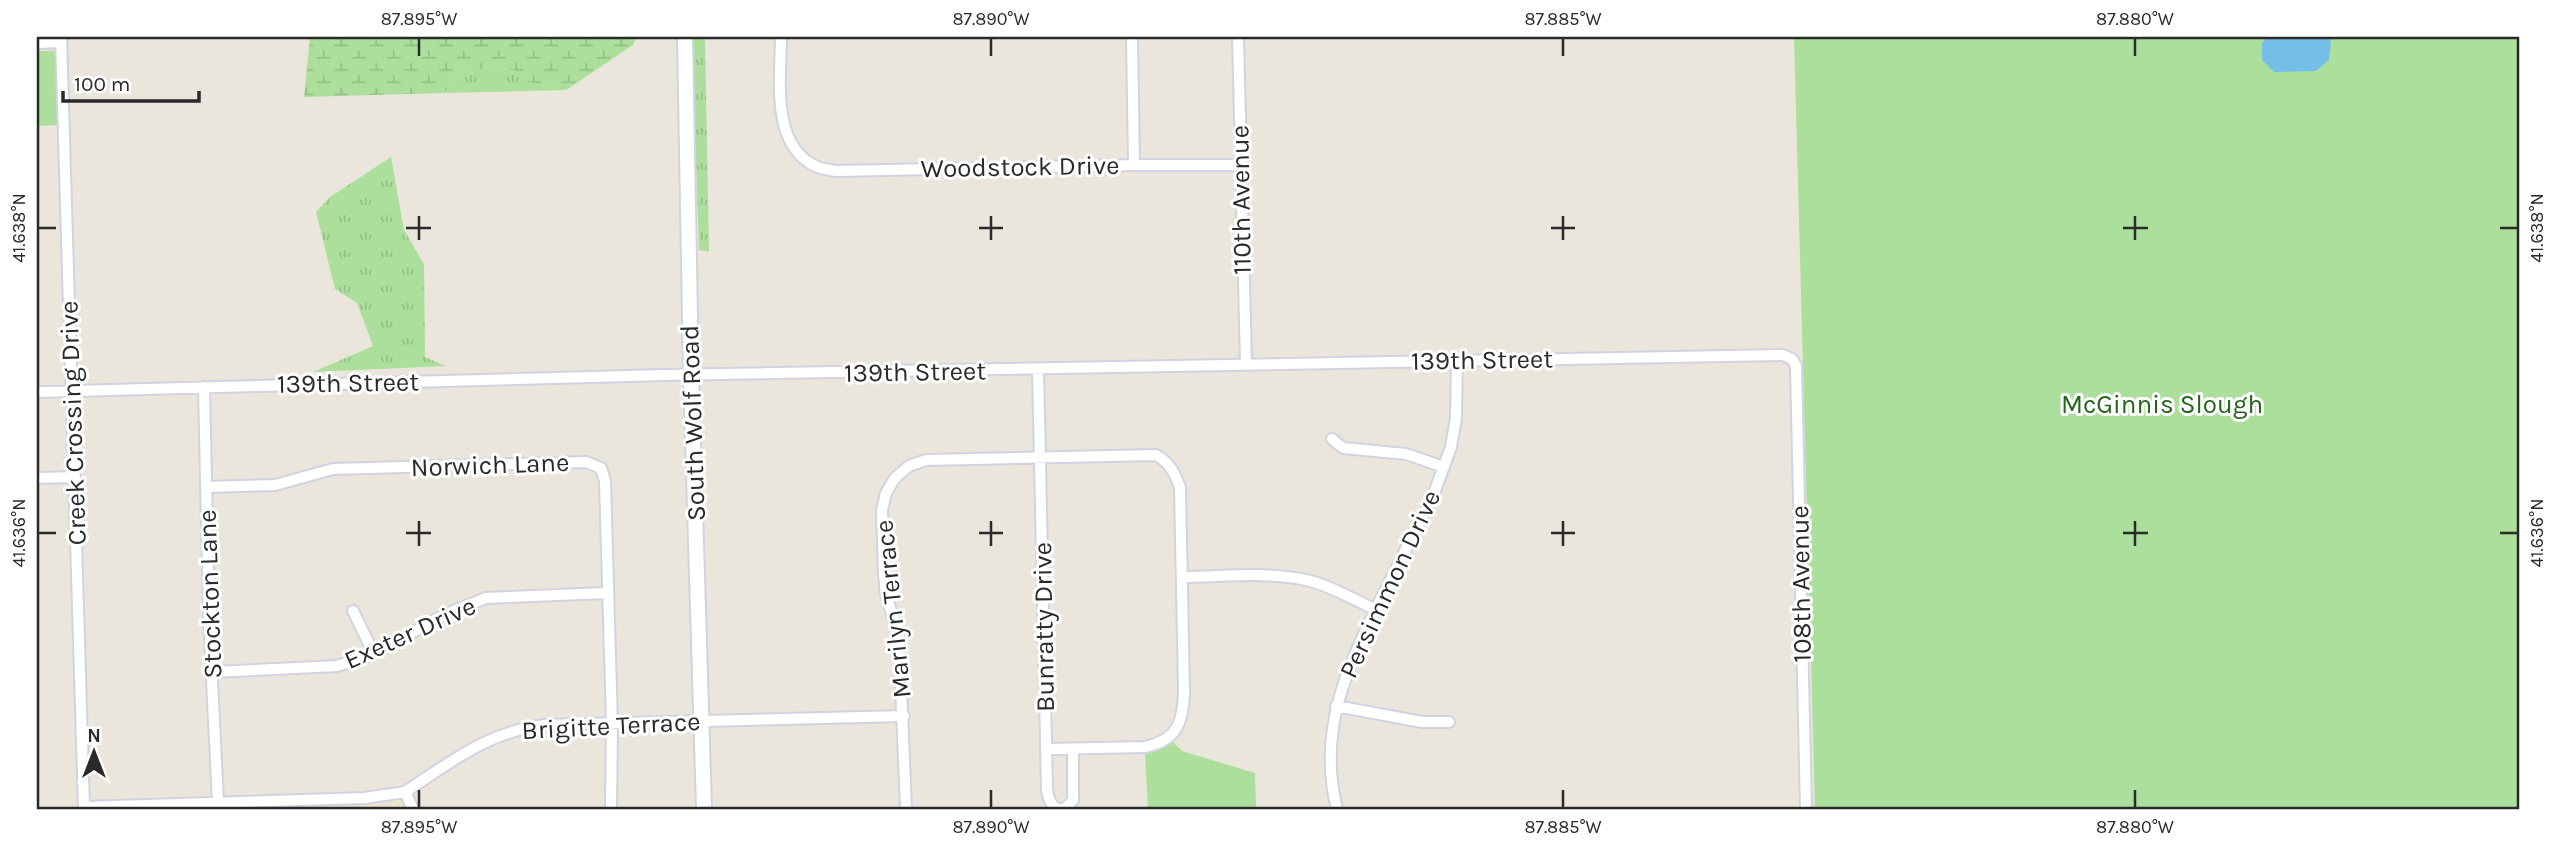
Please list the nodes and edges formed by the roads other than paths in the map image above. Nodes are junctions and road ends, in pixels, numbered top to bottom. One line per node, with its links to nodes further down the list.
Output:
1 (685, 37): 13 (main road, South Wolf Road)
2 (781, 37): 7 (street, Woodstock Drive)
3 (1132, 37): 7 (street)
4 (1238, 37): 8 (street, 110th Avenue)
5 (61, 39): 6 (street); 15 (street, Creek Crossing Drive)
6 (37, 43)
7 (1135, 165): 8 (street, Woodstock Drive)
8 (1240, 165): 11 (street, 110th Avenue)
9 (1792, 359): 10 (street, 139th Street); 44 (street, 108th Avenue)
10 (1457, 360): 11 (street, 139th Street); 19 (street, Persimmon Drive)
11 (1246, 364): 12 (street, 139th Street)
12 (1038, 369): 13 (street, 139th Street); 18 (street, Bunratty Drive)
13 (691, 375): 14 (street, 139th Street); 31 (main road, South Wolf Road)
14 (204, 387): 15 (street, 139th Street); 22 (street, Stockton Lane)
15 (73, 390): 16 (street, 139th Street); 20 (street, Creek Crossing Drive)
16 (37, 392)
17 (1332, 439): 19 (street)
18 (1040, 457): 23 (street, Marilyn Terrace); 30 (street, Marilyn Terrace); 34 (street, Bunratty Drive)
19 (1444, 467): 25 (street, Persimmon Drive)
20 (75, 477): 21 (street); 38 (street, Creek Crossing Drive)
21 (37, 478)
22 (207, 487): 24 (street, Norwich Lane); 28 (street, Stockton Lane)
23 (1182, 577): 25 (street); 35 (street, Marilyn Terrace)
24 (607, 593): 27 (street, Exeter Drive); 33 (street, Norwich Lane)
25 (1376, 610): 29 (street, Persimmon Drive)
26 (353, 611): 27 (street)
27 (374, 654): 28 (street, Exeter Drive)
28 (212, 671): 37 (street, Stockton Lane)
29 (1336, 706): 32 (street); 43 (street, Persimmon Drive)
30 (904, 716): 31 (street, Brigitte Terrace); 42 (street, Marilyn Terrace)
31 (701, 721): 33 (street, Brigitte Terrace); 41 (main road, South Wolf Road)
32 (1449, 722)
33 (612, 724): 36 (street, Brigitte Terrace); 40 (street, Norwich Lane)
34 (1046, 749): 35 (street, Marilyn Terrace); 35 (street, Bunratty Drive)
35 (1073, 749)
36 (405, 792): 37 (street, Brigitte Terrace); 39 (street)
37 (218, 802): 38 (street, Brigitte Terrace)
38 (84, 808)
39 (412, 809)
40 (611, 809)
41 (704, 809)
42 (906, 809)
43 (1337, 809)
44 (1806, 809)

